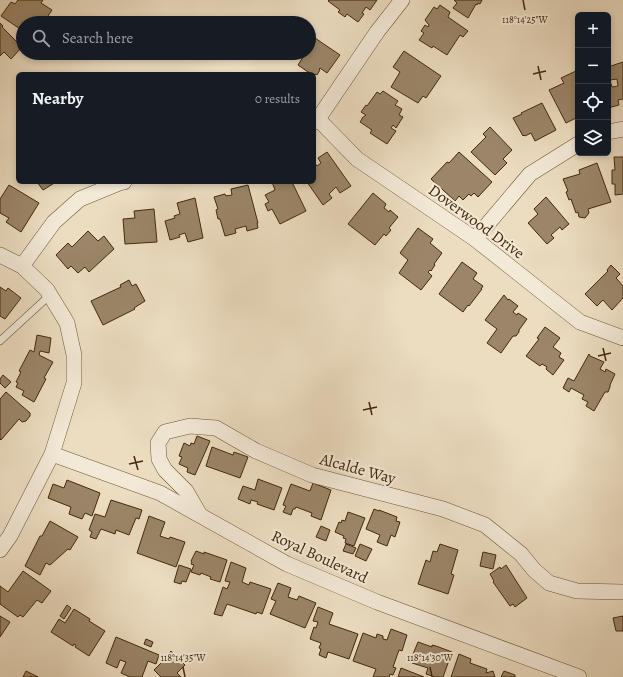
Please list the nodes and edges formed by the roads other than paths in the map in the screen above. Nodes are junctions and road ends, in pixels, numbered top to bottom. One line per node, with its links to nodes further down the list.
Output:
1 (402, 0): 2 (street)
2 (316, 121): 7 (street, Doverwood Drive)
3 (623, 129): 4 (street)
4 (611, 131)
5 (575, 146): 7 (street)
6 (116, 184): 9 (street)
7 (475, 238): 11 (street, Doverwood Drive)
8 (0, 255): 9 (street)
9 (22, 266): 10 (street)
10 (50, 295): 12 (lane); 13 (street)
11 (623, 338)
12 (0, 341)
13 (52, 454): 14 (street, Royal Boulevard); 15 (street)
14 (200, 515): 16 (street, Alcalde Way); 17 (street, Royal Boulevard)
15 (0, 550)
16 (623, 592)
17 (580, 677)

